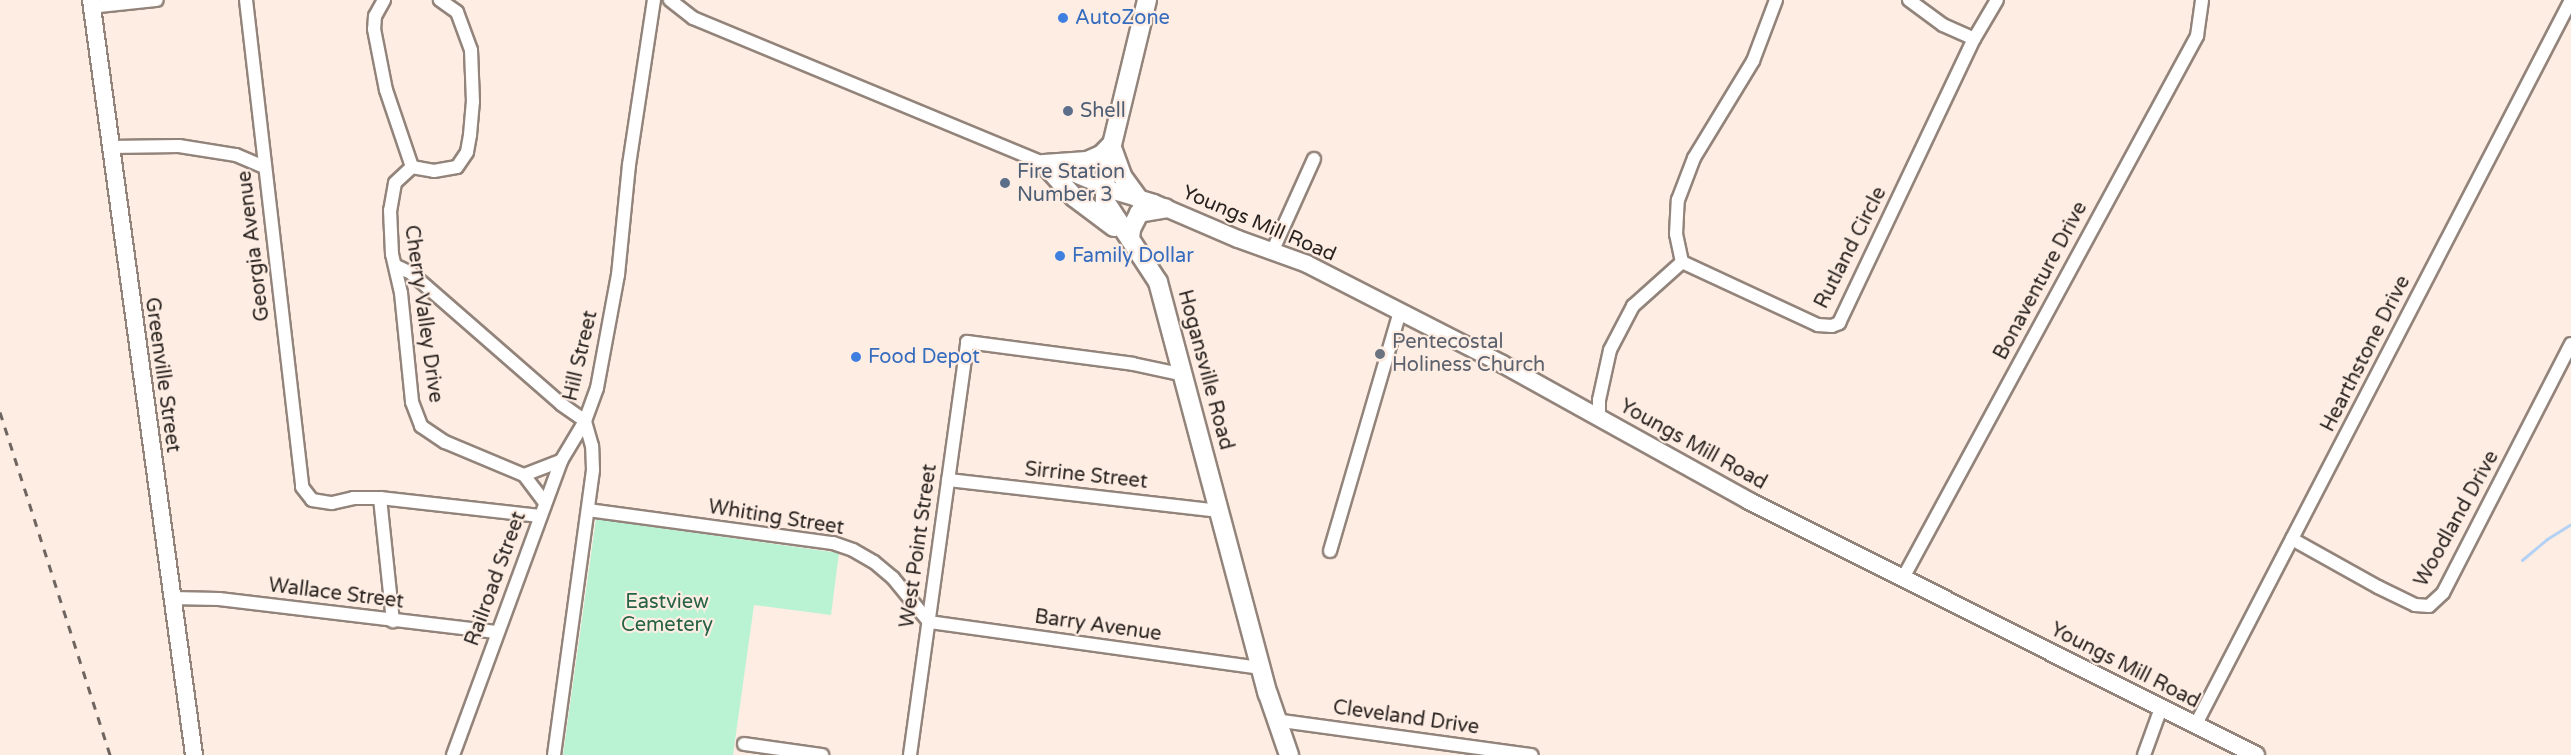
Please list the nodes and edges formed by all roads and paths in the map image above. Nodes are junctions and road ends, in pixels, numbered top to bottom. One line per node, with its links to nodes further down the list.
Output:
1 (157, 0): 13 (street)
2 (246, 0): 19 (street, Georgia Avenue)
3 (384, 0): 20 (street)
4 (440, 0): 20 (street)
5 (654, 0): 32 (street, Hill Street)
6 (669, 0): 18 (street)
7 (1147, 0): 15 (main road)
8 (1776, 0): 26 (street)
9 (1909, 0): 14 (street)
10 (1997, 0): 14 (street, Rutland Circle)
11 (2202, 0): 43 (street, Bonaventure Drive)
12 (2571, 0): 41 (street, Hearthstone Drive)
13 (91, 3): 16 (street, Greenville Street)
14 (1974, 39): 26 (street, Rutland Circle)
15 (1111, 145): 18 (main road); 21 (main road); 22 (main road)
16 (110, 147): 19 (street); 44 (street, Greenville Street)
17 (1314, 159): 25 (street)
18 (1044, 164): 21 (street); 24 (main road)
19 (264, 166): 36 (street, Georgia Avenue)
20 (412, 167): 27 (street, Cherry Valley Drive)
21 (1104, 188): 22 (street, Youngs Mill Road); 24 (main road, Hogansville Road)
22 (1138, 198): 23 (street, Youngs Mill Road)
23 (1166, 208): 24 (main road); 25 (street, Youngs Mill Road)
24 (1130, 239): 30 (main road, Hogansville Road)
25 (1272, 252): 28 (street, Youngs Mill Road)
26 (1682, 262): 31 (street)
27 (396, 266): 32 (street); 34 (street, Cherry Valley Drive)
28 (1400, 312): 31 (street, Youngs Mill Road); 42 (street)
29 (2571, 344): 41 (street, Woodland Drive)
30 (1184, 375): 35 (street, West Point Street); 39 (main road, Hogansville Road)
31 (1599, 416): 43 (street, Youngs Mill Road)
32 (585, 421): 33 (street, Railroad Street); 38 (street, Hill Street)
33 (561, 462): 34 (street); 37 (street, Railroad Street)
34 (524, 475): 37 (street)
35 (948, 480): 39 (street, Sirrine Street); 46 (street, West Point Street)
36 (380, 498): 40 (street); 45 (street)
37 (545, 503): 40 (street, Railroad Street)
38 (588, 510): 46 (street, Whiting Street); 55 (street, Hill Street)
39 (1220, 511): 48 (main road, Hogansville Road)
40 (540, 516): 47 (street, Railroad Street)
41 (2292, 539): 51 (street, Hearthstone Drive)
42 (1330, 551)
43 (1903, 578): 49 (street, Youngs Mill Road)
44 (171, 598): 45 (street, Wallace Street); 53 (street, Greenville Street)
45 (393, 621): 47 (street, Wallace Street)
46 (928, 622): 48 (street, Barry Avenue); 57 (street, West Point Street)
47 (496, 632): 54 (street, Railroad Street)
48 (1261, 668): 50 (main road, Hogansville Road)
49 (2161, 708): 51 (street, Youngs Mill Road); 60 (street)
50 (1275, 720): 58 (main road, Hogansville Road); 59 (street, Cleveland Drive)
51 (2195, 726): 61 (street, Youngs Mill Road)
52 (744, 744): 56 (street)
53 (194, 755)
54 (453, 755)
55 (554, 755)
56 (822, 755)
57 (910, 755)
58 (1289, 755)
59 (1532, 755)
60 (2144, 755)
61 (2256, 755)

